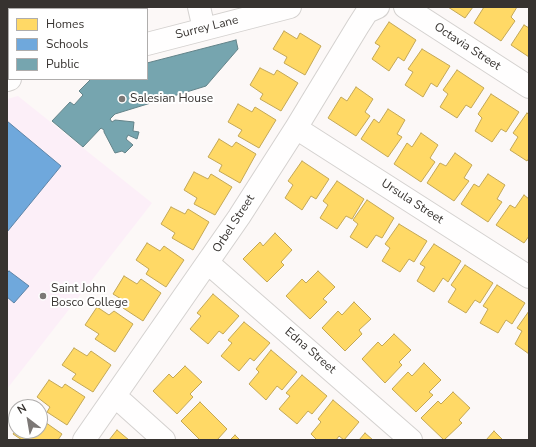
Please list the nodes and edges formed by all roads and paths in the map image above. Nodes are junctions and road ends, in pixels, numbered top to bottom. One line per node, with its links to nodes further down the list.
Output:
1 (199, 7): 5 (street)
2 (290, 7): 5 (street, Surrey Lane)
3 (378, 7): 8 (street, Orbel Street)
4 (405, 7): 7 (street, Octavia Street)
5 (204, 29): 6 (street, Surrey Lane)
6 (148, 44)
7 (529, 87)
8 (296, 128): 9 (street, Orbel Street); 10 (street, Ursula Street)
9 (208, 262): 11 (street, Orbel Street); 14 (street, Edna Street)
10 (529, 277)
11 (115, 396): 12 (street, Orbel Street); 13 (street)
12 (84, 440)
13 (164, 440)
14 (411, 440)

